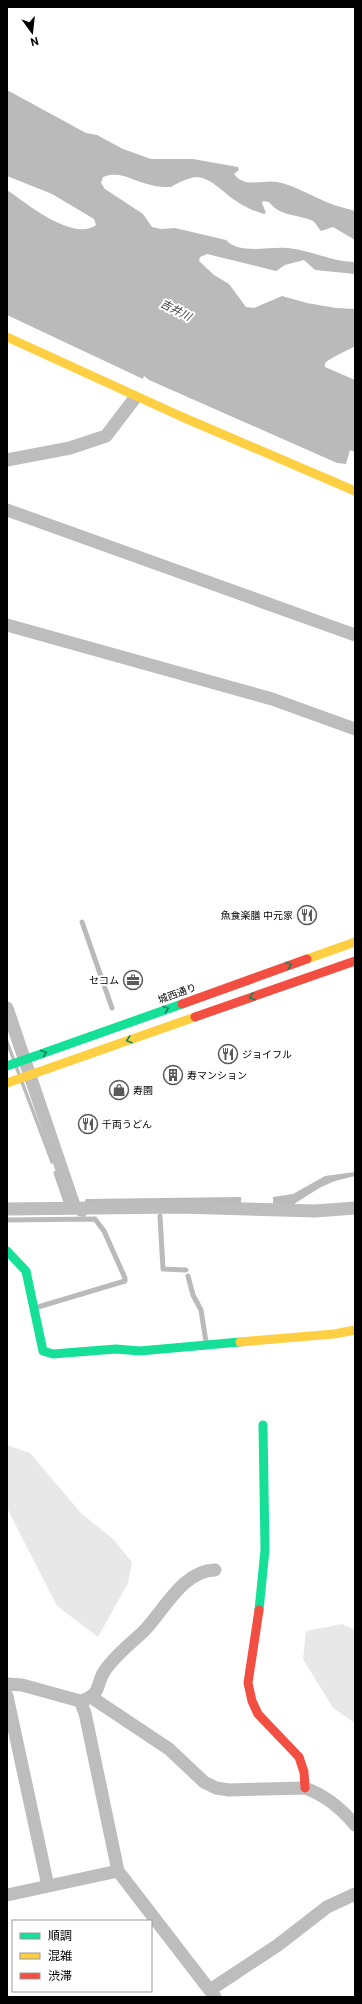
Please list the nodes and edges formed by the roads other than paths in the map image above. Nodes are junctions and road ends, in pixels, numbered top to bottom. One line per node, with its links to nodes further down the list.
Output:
1 (7, 338): 2 (street)
2 (135, 398): 3 (street); 4 (street)
3 (7, 460)
4 (355, 491)
5 (7, 510): 7 (street)
6 (7, 625): 8 (street)
7 (355, 635)
8 (355, 729)
9 (355, 942): 12 (street, 城西通り, one-way to 9)
10 (355, 961): 14 (street, one-way to 14)
11 (7, 1008): 12 (street)
12 (25, 1059): 13 (street, 城西通り); 14 (street)
13 (7, 1066)
14 (30, 1075): 15 (street); 16 (street)
15 (7, 1084)
16 (75, 1208): 17 (street); 18 (street)
17 (355, 1208)
18 (7, 1209)
19 (7, 1251): 20 (street)
20 (355, 1330)
21 (263, 1425): 26 (street)
22 (216, 1570): 25 (street)
23 (7, 1684): 25 (street)
24 (7, 1696): 29 (street)
25 (86, 1699): 26 (street); 28 (street)
26 (305, 1788): 27 (street)
27 (355, 1825)
28 (118, 1871): 29 (street); 32 (street)
29 (48, 1886): 31 (street)
30 (355, 1894): 32 (street)
31 (7, 1895)
32 (212, 1994)

